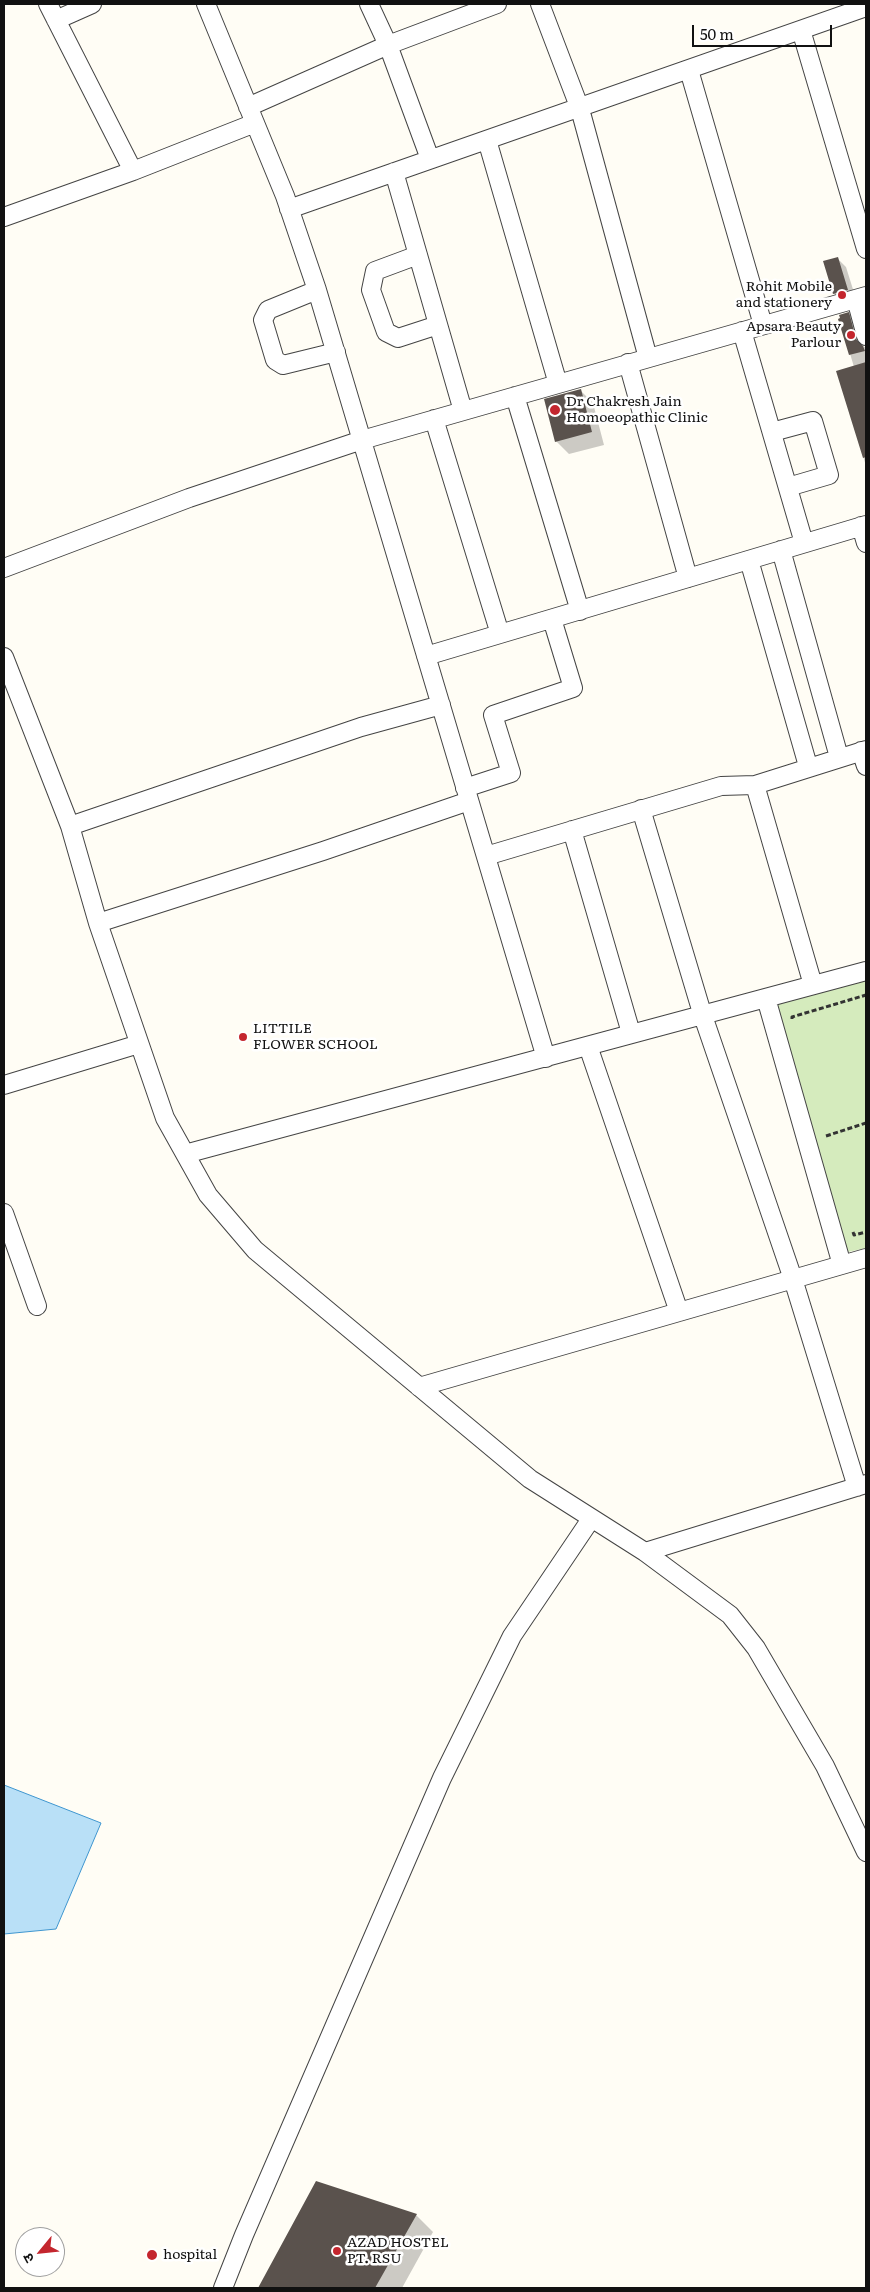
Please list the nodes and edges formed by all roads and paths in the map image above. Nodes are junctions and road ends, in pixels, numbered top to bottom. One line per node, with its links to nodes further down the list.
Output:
1 (48, 4): 8 (street)
2 (92, 4): 8 (street)
3 (206, 4): 12 (street)
4 (369, 4): 10 (street)
5 (497, 4): 10 (street)
6 (540, 4): 13 (street)
7 (866, 7): 9 (street)
8 (56, 20): 17 (street)
9 (801, 30): 11 (street); 21 (street)
10 (388, 45): 12 (street); 16 (street)
11 (689, 70): 13 (street); 26 (street)
12 (248, 106): 14 (street)
13 (580, 109): 15 (street); 30 (street)
14 (255, 123): 17 (street); 19 (street)
15 (486, 140): 16 (street); 32 (street)
16 (430, 159): 18 (street)
17 (133, 171): 20 (street)
18 (394, 172): 19 (street); 22 (street)
19 (289, 209): 23 (street)
20 (4, 217)
21 (866, 249)
22 (418, 255): 25 (street); 25 (street)
23 (317, 290): 29 (street); 29 (street)
24 (861, 298): 26 (street); 28 (street)
25 (438, 325): 34 (street)
26 (763, 326): 27 (street)
27 (742, 331): 30 (street); 36 (street)
28 (866, 336)
29 (336, 352): 37 (street)
30 (648, 358): 31 (street)
31 (628, 363): 32 (street); 44 (street)
32 (558, 384): 33 (street)
33 (515, 396): 34 (street); 45 (street)
34 (462, 411): 35 (street)
35 (434, 420): 37 (street); 47 (street)
36 (772, 432): 38 (street); 38 (street)
37 (362, 440): 43 (street); 48 (street)
38 (788, 487): 40 (street)
39 (864, 531): 40 (street)
40 (804, 543): 41 (street)
41 (781, 550): 42 (street); 52 (street)
42 (749, 560): 44 (street); 53 (street)
43 (4, 568)
44 (688, 578): 45 (street)
45 (580, 611): 46 (street)
46 (552, 619): 47 (street); 55 (street)
47 (500, 634): 48 (street)
48 (426, 656): 50 (street)
49 (4, 657): 57 (street)
50 (441, 705): 55 (street); 57 (street)
51 (865, 755): 52 (street)
52 (839, 757): 53 (street)
53 (808, 766): 54 (street)
54 (754, 785): 56 (street); 62 (street)
55 (467, 794): 59 (street); 60 (street)
56 (641, 809): 58 (street); 65 (street)
57 (70, 826): 60 (street)
58 (572, 830): 59 (street); 67 (street)
59 (486, 856): 70 (street)
60 (98, 923): 68 (street)
61 (866, 971): 62 (street)
62 (813, 985): 64 (street)
63 (866, 994): 66 (path)
64 (766, 998): 65 (street); 81 (street)
65 (702, 1014): 67 (street); 82 (street)
66 (794, 1026)
67 (631, 1033): 69 (street)
68 (139, 1044): 71 (street); 76 (street)
69 (588, 1046): 70 (street); 84 (street)
70 (546, 1058): 76 (street)
71 (4, 1086)
72 (866, 1123): 74 (path)
73 (823, 1127): 74 (path)
74 (826, 1136): 75 (path)
75 (828, 1145)
76 (185, 1154): 85 (street)
77 (4, 1213): 83 (street)
78 (851, 1226): 79 (path)
79 (866, 1232)
80 (866, 1258): 81 (street)
81 (842, 1265): 82 (street)
82 (793, 1279): 84 (street); 86 (street)
83 (37, 1306)
84 (679, 1312): 85 (street)
85 (420, 1387): 87 (street)
86 (861, 1486): 88 (street)
87 (592, 1519): 88 (street); 90 (street)
88 (645, 1552): 89 (street)
89 (866, 1852)
90 (223, 2288)

